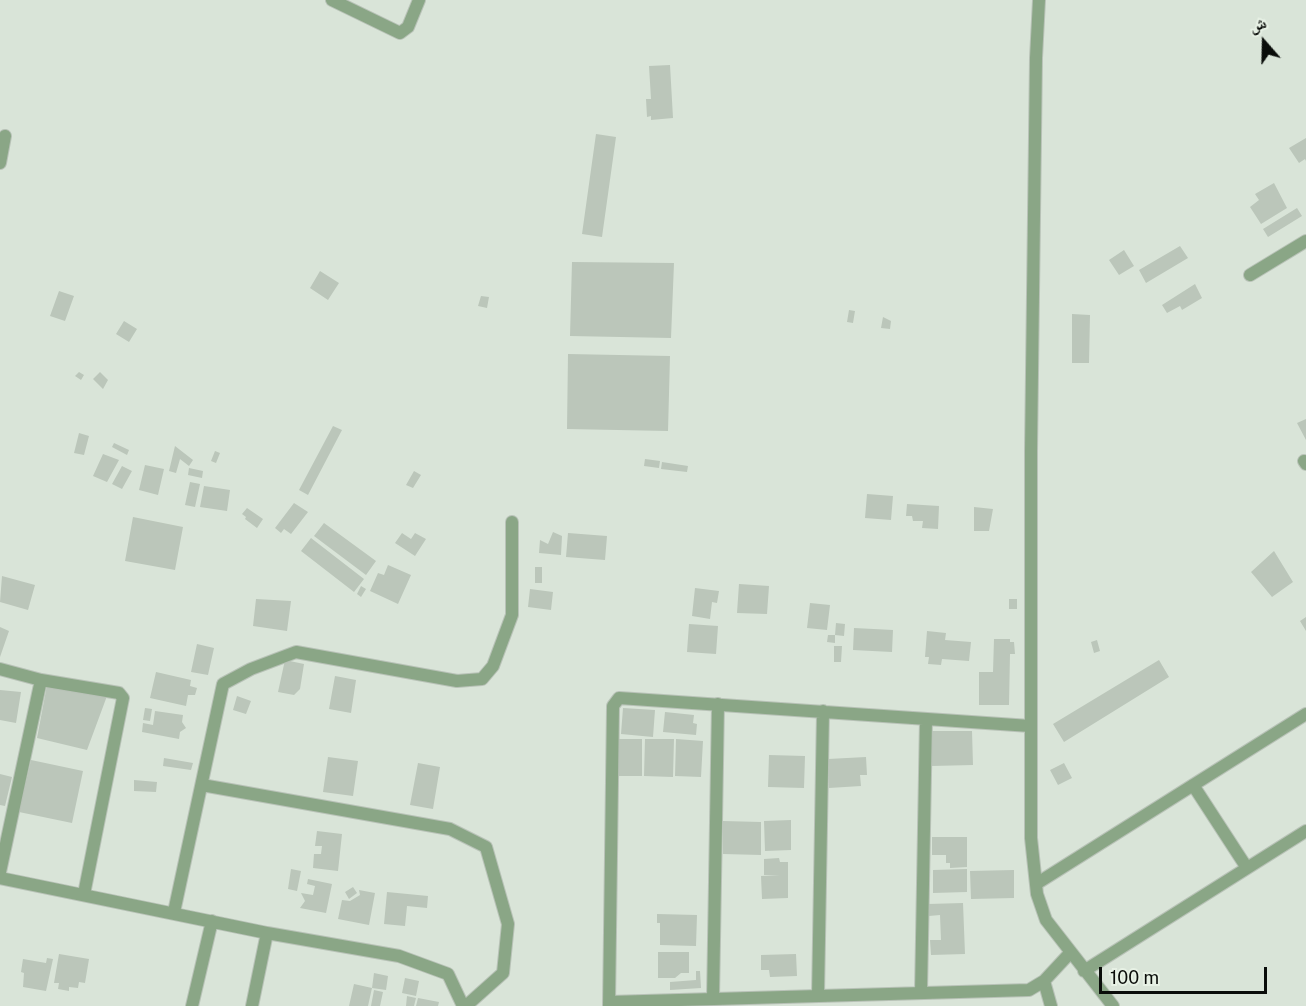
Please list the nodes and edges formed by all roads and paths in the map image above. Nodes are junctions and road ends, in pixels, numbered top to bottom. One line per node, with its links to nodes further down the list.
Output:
1 (332, 0): 2 (street)
2 (419, 0)
3 (1039, 0): 15 (street)
4 (5, 136): 5 (street)
5 (0, 163)
6 (1306, 241): 7 (street)
7 (1250, 275)
8 (512, 522): 16 (street)
9 (0, 669): 10 (street)
10 (41, 680): 20 (street); 23 (street)
11 (718, 704): 12 (street); 32 (street); 36 (street)
12 (823, 711): 14 (street); 31 (street)
13 (1306, 714): 17 (street)
14 (926, 719): 15 (street); 30 (street)
15 (1030, 726): 22 (street)
16 (202, 785): 24 (street); 39 (street)
17 (1193, 785): 19 (street); 22 (street)
18 (1306, 831): 19 (street)
19 (1246, 868): 28 (street)
20 (0, 872)
21 (0, 878): 23 (street)
22 (1036, 884): 27 (street)
23 (84, 894): 24 (street)
24 (174, 912): 25 (street)
25 (212, 921): 26 (street); 37 (street)
26 (267, 933): 38 (street); 39 (street)
27 (1070, 953): 28 (street); 29 (street)
28 (1084, 971): 41 (street)
29 (1044, 981): 30 (street); 40 (street)
30 (921, 993): 33 (street)
31 (818, 996): 33 (street); 34 (street)
32 (713, 999): 34 (street); 35 (street)
33 (863, 1000)
34 (771, 1002)
35 (689, 1003): 36 (street)
36 (609, 1004)
37 (192, 1006)
38 (252, 1006)
39 (464, 1006)
40 (1051, 1006)
41 (1113, 1006)

